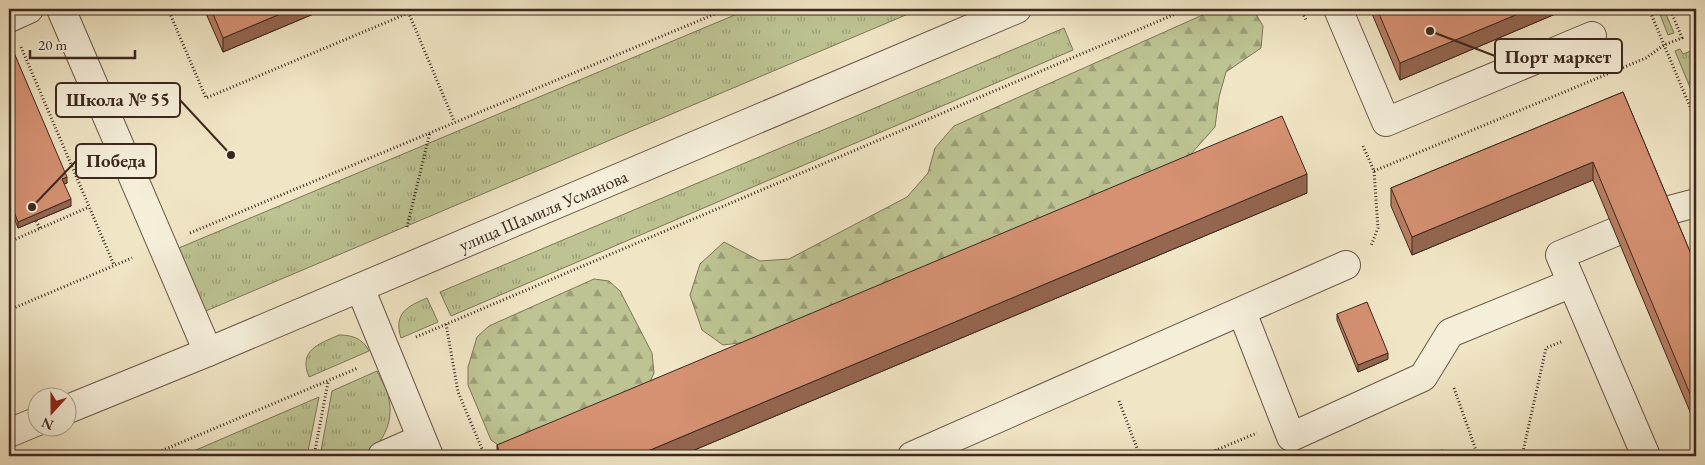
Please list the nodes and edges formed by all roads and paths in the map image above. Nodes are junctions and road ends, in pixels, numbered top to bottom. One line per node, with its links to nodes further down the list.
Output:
1 (29, 9): 13 (street)
2 (61, 9): 43 (street)
3 (168, 9): 12 (path)
4 (418, 9): 12 (path)
5 (727, 9): 18 (path)
6 (1017, 9): 36 (street, улица Шамиля Усманова)
7 (1187, 9): 39 (path)
8 (1301, 9): 14 (path)
9 (1338, 9): 15 (street)
10 (1649, 9): 17 (path)
11 (1670, 9): 17 (path)
12 (408, 11): 18 (path)
13 (9, 18)
14 (1309, 27)
15 (1592, 36)
16 (20, 45): 24 (path)
17 (1664, 45): 19 (path); 22 (path)
18 (454, 121): 20 (path)
19 (1696, 121)
20 (430, 132): 27 (path); 29 (path)
21 (1362, 144): 22 (path)
22 (1374, 171): 34 (path)
23 (1696, 203): 25 (street)
24 (89, 207): 28 (path); 33 (path)
25 (1666, 211)
26 (36, 221): 28 (path)
27 (407, 227)
28 (40, 228): 31 (path)
29 (192, 232)
30 (1615, 232): 35 (street)
31 (9, 242)
32 (136, 256): 33 (path)
33 (114, 265): 37 (path)
34 (1346, 266): 38 (street)
35 (1572, 283): 42 (street); 64 (street)
36 (360, 288): 41 (street); 43 (street, улица Шамиля Усманова)
37 (9, 310)
38 (1242, 312): 44 (street); 47 (street)
39 (446, 324): 41 (path); 55 (path)
40 (1546, 348): 63 (path)
41 (386, 350): 45 (path); 50 (street)
42 (1440, 350): 47 (street); 62 (path)
43 (208, 352): 46 (street, улица Шамиля Усманова)
44 (1108, 371): 56 (street); 57 (path)
45 (328, 381): 52 (path); 53 (path)
46 (78, 405)
47 (1285, 421): 51 (path)
48 (28, 425): 49 (street)
49 (9, 433)
50 (425, 448): 54 (street)
51 (1216, 450): 58 (path); 59 (path)
52 (149, 456)
53 (314, 456)
54 (382, 456)
55 (486, 456)
56 (912, 456)
57 (1140, 456)
58 (1202, 456)
59 (1219, 456)
60 (1421, 456): 61 (path)
61 (1466, 456)
62 (1478, 456)
63 (1522, 456)
64 (1646, 456)

